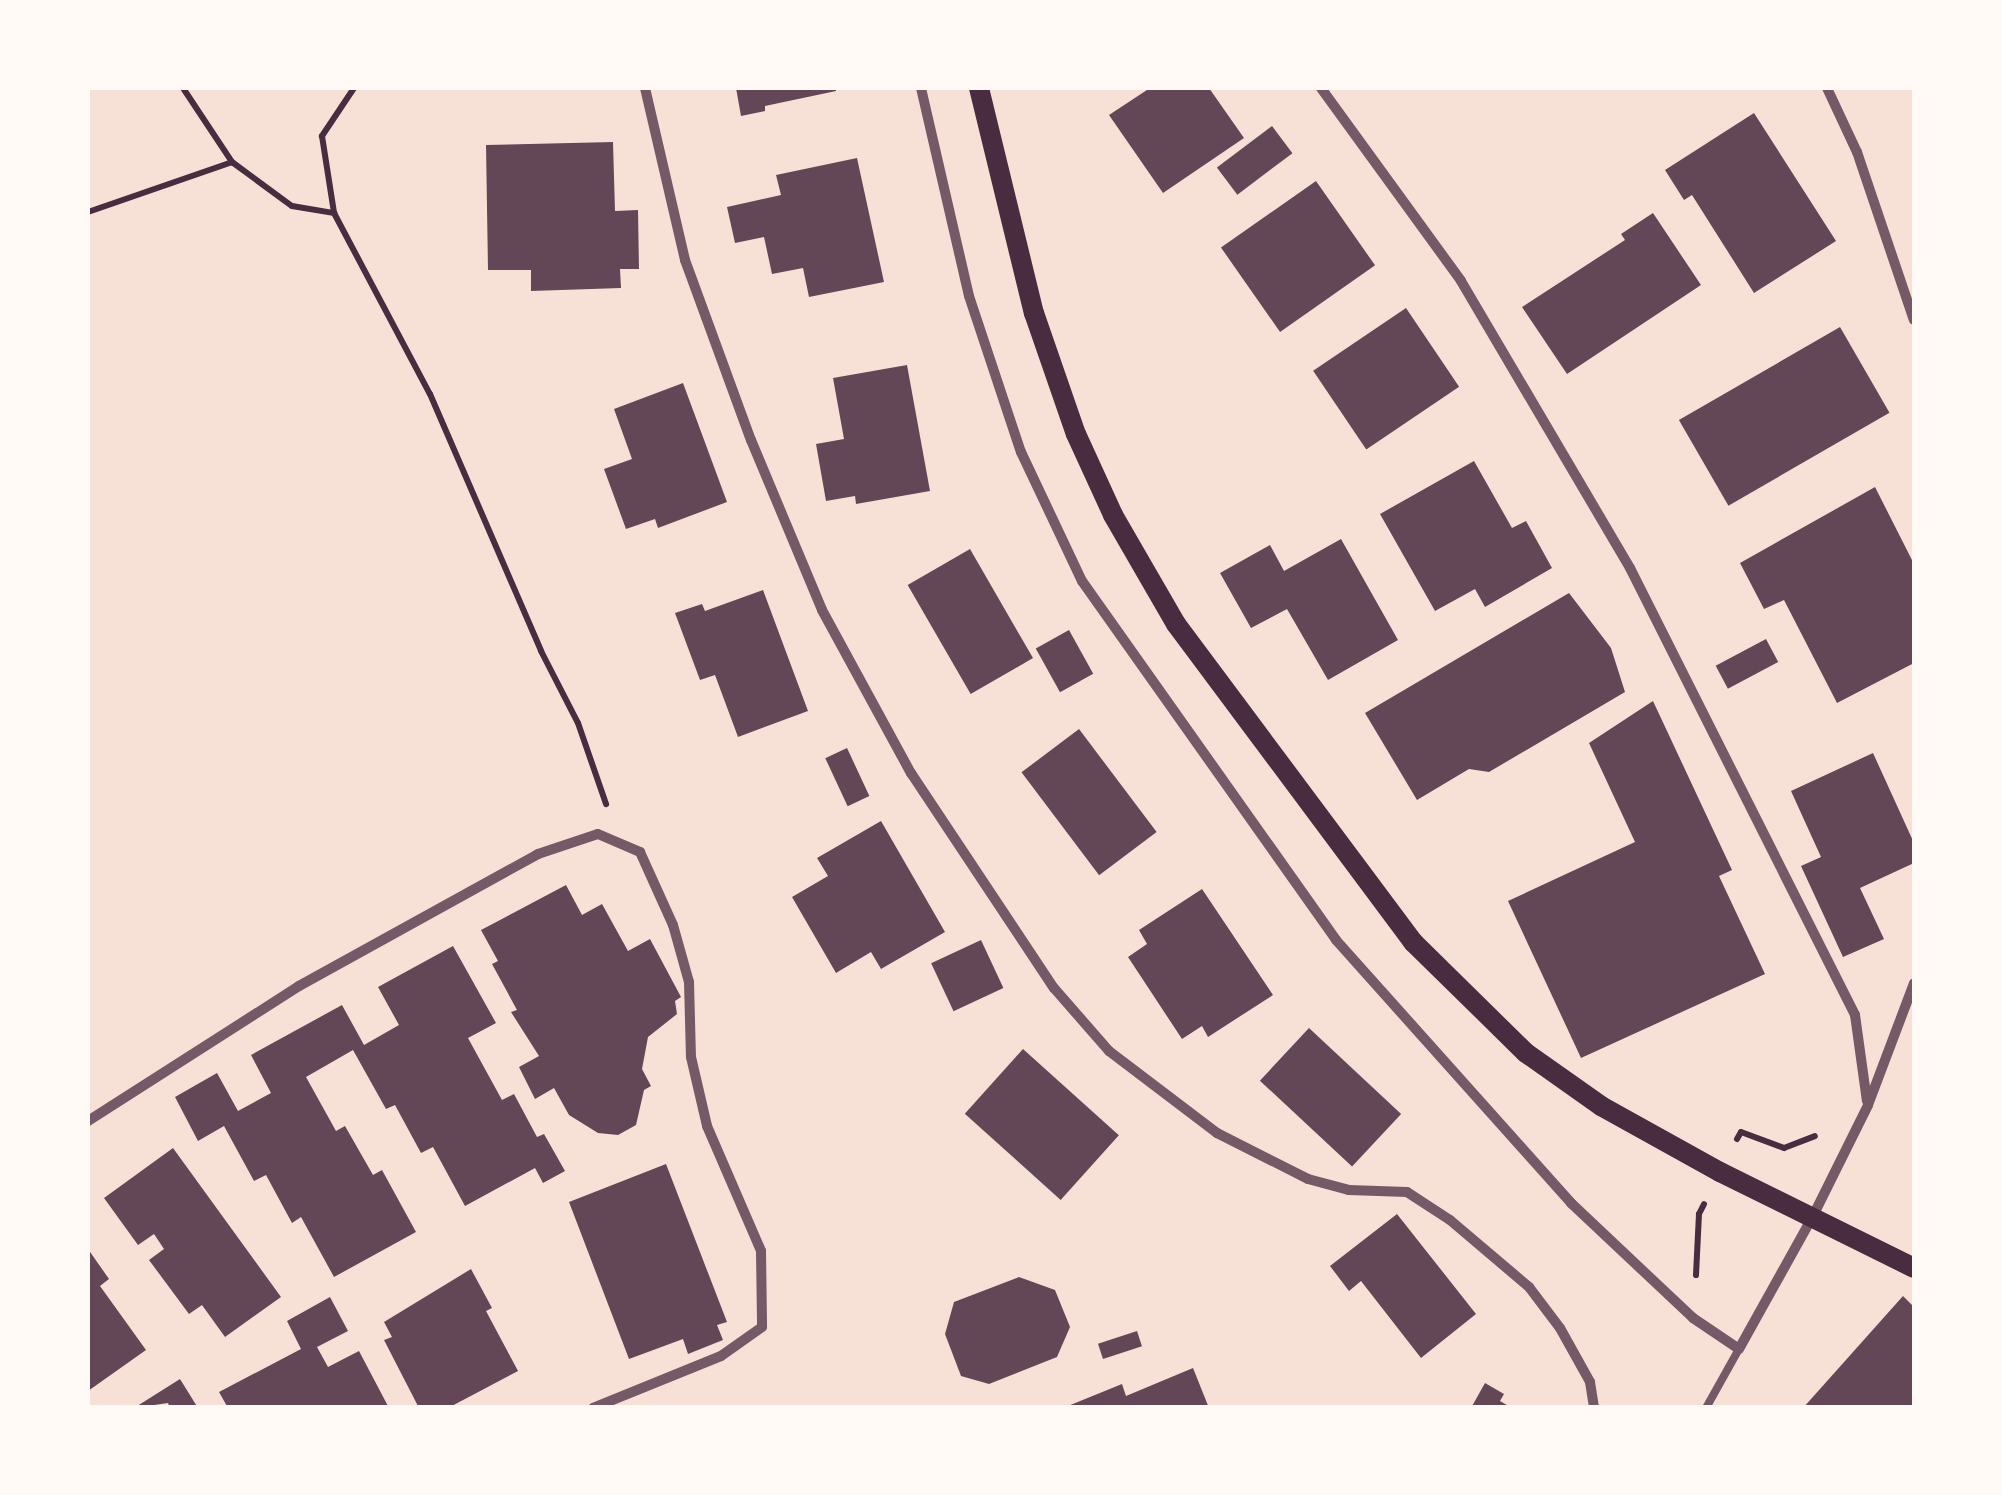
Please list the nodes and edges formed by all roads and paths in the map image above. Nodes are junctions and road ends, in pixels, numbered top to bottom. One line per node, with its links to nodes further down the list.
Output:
1 (183, 88): 8 (path)
2 (354, 88): 10 (path)
3 (646, 88): 20 (street)
4 (921, 88): 18 (street)
5 (979, 88): 16 (main road)
6 (1321, 88): 14 (street)
7 (1827, 88): 11 (street)
8 (232, 162): 9 (path); 10 (path)
9 (88, 212)
10 (334, 213): 12 (path)
11 (1914, 320)
12 (619, 843): 15 (street); 19 (street)
13 (1914, 984): 14 (street)
14 (1868, 1105): 16 (street)
15 (88, 1121)
16 (1813, 1216): 17 (main road); 18 (street)
17 (1914, 1268)
18 (1738, 1350): 21 (lane)
19 (593, 1408)
20 (1594, 1408)
21 (1706, 1408)

